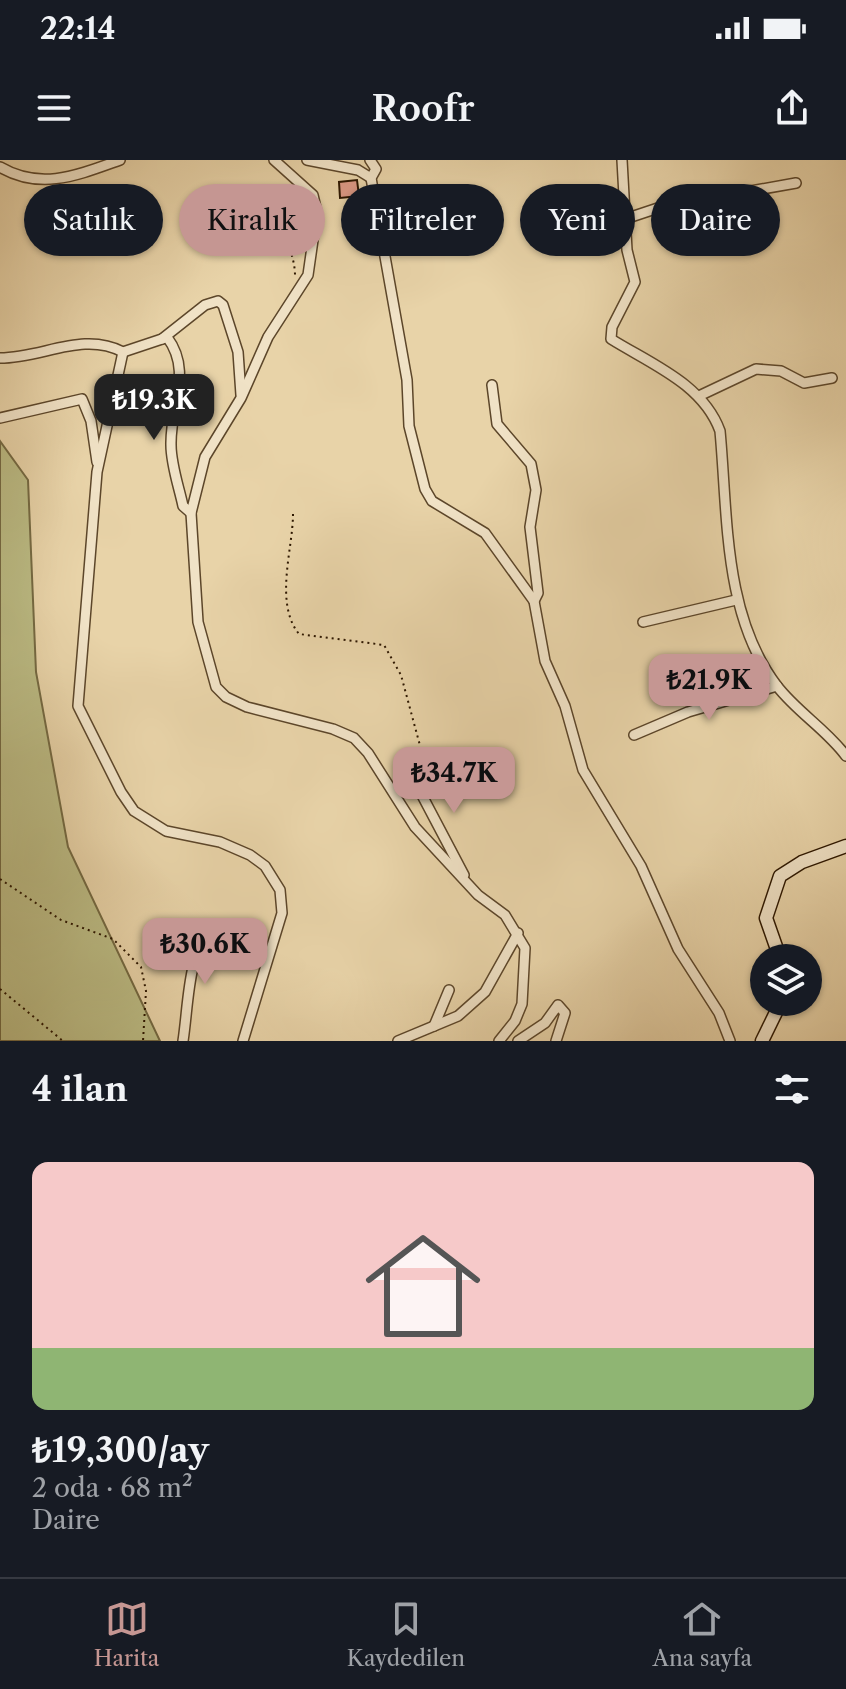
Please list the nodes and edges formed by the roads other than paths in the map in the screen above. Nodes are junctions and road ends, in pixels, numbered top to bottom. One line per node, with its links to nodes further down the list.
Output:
1 (120, 160): 6 (street)
2 (274, 160): 18 (street)
3 (307, 160): 7 (street)
4 (370, 160): 7 (street)
5 (622, 160): 9 (street)
6 (0, 167)
7 (371, 178): 23 (street)
8 (796, 183): 10 (street)
9 (623, 184)
10 (635, 216)
11 (631, 256): 17 (street)
12 (162, 339): 13 (street); 18 (street); 21 (street)
13 (123, 352): 14 (street); 20 (street)
14 (0, 358)
15 (832, 378): 17 (street)
16 (492, 385): 23 (street)
17 (701, 395): 22 (street)
18 (241, 398): 21 (street)
19 (0, 418): 20 (street)
20 (98, 469): 36 (street)
21 (191, 513): 30 (street)
22 (736, 600): 24 (street); 25 (street)
23 (534, 601): 45 (street)
24 (643, 622)
25 (777, 686): 26 (street); 27 (street)
26 (634, 735)
27 (846, 756)
28 (405, 763): 30 (street)
29 (846, 846): 33 (street)
30 (469, 885): 32 (street)
31 (213, 924): 38 (street)
32 (518, 933): 37 (street); 42 (street)
33 (775, 944)
34 (449, 990): 37 (street)
35 (774, 1016): 46 (street)
36 (248, 1021): 39 (street); 40 (street)
37 (434, 1026): 41 (street)
38 (183, 1041)
39 (236, 1041)
40 (243, 1041)
41 (398, 1041)
42 (499, 1041)
43 (518, 1041): 44 (street)
44 (556, 1041)
45 (730, 1041)
46 (762, 1041)

